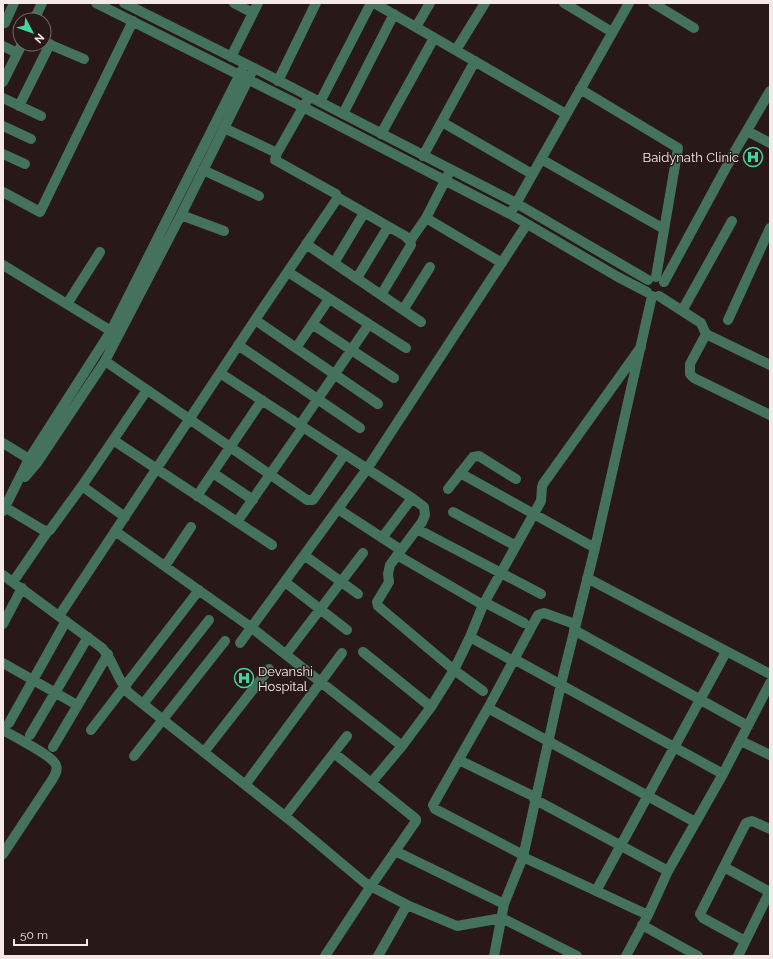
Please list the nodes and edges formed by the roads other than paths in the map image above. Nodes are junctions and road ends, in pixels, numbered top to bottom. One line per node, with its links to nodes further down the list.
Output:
1 (14, 3): 17 (street)
2 (96, 3): 15 (street)
3 (234, 3): 13 (street)
4 (258, 3): 13 (street)
5 (316, 3): 31 (street)
6 (374, 3): 14 (street); 37 (street)
7 (430, 3): 18 (street)
8 (485, 3): 23 (street)
9 (564, 3): 20 (street)
10 (629, 3): 20 (street)
11 (653, 3): 19 (street)
12 (126, 4): 15 (street); 26 (street)
13 (253, 13): 26 (street)
14 (394, 14): 18 (street); 40 (street)
15 (122, 15): 16 (street)
16 (133, 21): 30 (street); 59 (street)
17 (5, 23)
18 (416, 27): 21 (street)
19 (694, 28)
20 (612, 32): 33 (street)
21 (434, 38): 23 (street); 47 (street)
22 (52, 45): 27 (street)
23 (456, 50): 28 (street)
24 (18, 52): 32 (street)
25 (43, 52): 38 (street)
26 (231, 57): 29 (street)
27 (84, 59)
28 (476, 62): 41 (street); 43 (street)
29 (249, 67): 30 (street); 31 (street)
30 (244, 77): 39 (street); 45 (street); 94 (street)
31 (278, 81): 35 (street)
32 (3, 82)
33 (580, 89): 41 (street); 70 (street)
34 (770, 91): 46 (street)
35 (309, 97): 37 (street); 39 (street)
36 (3, 98): 38 (street)
37 (320, 102): 40 (street)
38 (19, 106): 42 (street)
39 (304, 107): 50 (street); 58 (street)
40 (343, 114): 47 (street)
41 (566, 114): 53 (street)
42 (42, 116)
43 (442, 122): 52 (street); 57 (street)
44 (3, 126): 48 (street)
45 (224, 128): 50 (street); 55 (street)
46 (747, 131): 49 (street); 82 (street)
47 (381, 134): 52 (street)
48 (32, 139)
49 (770, 143)
50 (277, 153): 61 (street)
51 (3, 154): 54 (street)
52 (423, 156): 56 (street)
53 (541, 159): 57 (street); 70 (street)
54 (25, 164)
55 (203, 170): 60 (street); 65 (street)
56 (451, 170): 58 (street); 62 (street)
57 (532, 174): 62 (street)
58 (446, 181): 64 (street); 66 (street)
59 (3, 192)
60 (259, 196)
61 (337, 197): 63 (street); 74 (street)
62 (516, 203): 64 (street); 82 (street)
63 (364, 213): 69 (street); 76 (street)
64 (510, 214): 68 (street)
65 (181, 215): 72 (street); 101 (street)
66 (426, 218): 73 (street); 77 (street)
67 (732, 221): 88 (street)
68 (527, 224): 77 (street); 84 (street)
69 (388, 227): 73 (street); 81 (street)
70 (664, 228): 82 (street)
71 (770, 228): 90 (street)
72 (224, 231)
73 (410, 241): 83 (street)
74 (306, 244): 76 (street); 80 (street)
75 (100, 252): 86 (street)
76 (334, 263): 81 (street)
77 (502, 263): 120 (street)
78 (3, 265): 86 (street)
79 (430, 267): 87 (street)
80 (288, 272): 85 (street); 89 (street)
81 (357, 278): 83 (street)
82 (656, 280): 84 (street); 84 (street)
83 (381, 295): 87 (street)
84 (653, 295): 88 (street); 97 (street)
85 (329, 299): 92 (street); 93 (street)
86 (67, 304): 94 (street)
87 (403, 310): 91 (street)
88 (682, 311): 95 (street)
89 (255, 320): 96 (street); 98 (street)
90 (728, 320)
91 (421, 322)
92 (312, 324): 98 (street); 100 (street)
93 (369, 324): 99 (street); 100 (street)
94 (111, 330): 118 (street)
95 (706, 334): 102 (street); 110 (street)
96 (238, 345): 103 (street); 107 (street)
97 (641, 347): 134 (street); 144 (street)
98 (296, 348): 104 (street)
99 (406, 348)
100 (351, 350): 104 (street); 105 (street)
101 (105, 361): 106 (street); 127 (street)
102 (770, 365)
103 (220, 373): 108 (street); 111 (street)
104 (335, 374): 107 (street); 109 (street)
105 (394, 378)
106 (147, 390): 111 (street); 114 (street)
107 (318, 399): 112 (street); 113 (street)
108 (262, 400): 112 (street); 116 (street)
109 (378, 404)
110 (770, 415)
111 (189, 419): 116 (street); 119 (street)
112 (302, 426): 117 (street); 123 (street)
113 (360, 428)
114 (113, 440): 119 (street); 125 (street)
115 (3, 443): 118 (street)
116 (230, 447): 121 (street); 123 (street)
117 (345, 454): 120 (street); 123 (street)
118 (30, 459): 127 (street)
119 (156, 469): 128 (street); 135 (street)
120 (368, 469): 129 (street); 132 (street)
121 (213, 473): 128 (street); 130 (street)
122 (460, 473): 124 (street); 126 (street); 134 (street)
123 (270, 475): 130 (street)
124 (516, 479)
125 (82, 486): 135 (street); 139 (street)
126 (448, 489)
127 (13, 492): 131 (street)
128 (197, 496): 136 (street)
129 (412, 498): 138 (street); 141 (street)
130 (252, 500): 136 (street)
131 (4, 508): 139 (street)
132 (338, 509): 141 (street); 147 (street)
133 (453, 512): 143 (street)
134 (534, 514): 143 (street); 144 (street)
135 (125, 517): 140 (street)
136 (237, 522): 142 (street)
137 (191, 528): 148 (street)
138 (417, 530): 146 (street); 149 (street)
139 (48, 531): 154 (street)
140 (115, 531): 148 (street); 160 (street)
141 (382, 538): 146 (street)
142 (272, 545)
143 (516, 546): 149 (street)
144 (595, 548): 151 (street)
145 (363, 553): 153 (street)
146 (399, 553): 158 (street); 179 (street)
147 (304, 556): 152 (street); 153 (street)
148 (165, 566): 155 (street)
149 (500, 574): 157 (street); 158 (street)
150 (3, 575): 154 (street)
151 (587, 578): 164 (street); 172 (street)
152 (284, 582): 159 (street); 165 (street)
153 (341, 582): 156 (street); 159 (street)
154 (18, 585): 160 (street); 163 (street)
155 (199, 590): 165 (street); 185 (street)
156 (358, 594)
157 (541, 594)
158 (484, 603): 162 (street); 168 (street)
159 (319, 610): 166 (street); 175 (street)
160 (63, 618): 167 (street); 181 (street)
161 (209, 620): 189 (street)
162 (524, 623)
163 (3, 624)
164 (575, 627): 176 (street); 184 (street); 188 (street)
165 (252, 628): 170 (street); 175 (street)
166 (347, 630)
167 (88, 636): 174 (street); 187 (street)
168 (470, 637): 176 (street); 179 (street)
169 (225, 641): 193 (street)
170 (240, 643)
171 (363, 652): 191 (street)
172 (726, 652): 180 (street); 188 (street)
173 (342, 653): 182 (street)
174 (108, 654): 185 (street); 190 (street)
175 (286, 654): 182 (street)
176 (514, 660): 184 (street); 192 (street)
177 (3, 663): 181 (street)
178 (269, 669): 204 (street)
179 (454, 670): 186 (street); 191 (street)
180 (770, 674)
181 (33, 680): 187 (street); 194 (street)
182 (321, 682): 201 (street); 211 (street)
183 (770, 683): 195 (street)
184 (561, 684): 199 (street); 203 (street)
185 (124, 688): 189 (street); 196 (street)
186 (483, 691)
187 (54, 692): 190 (street); 197 (street)
188 (700, 700): 195 (street); 203 (street)
189 (144, 704): 193 (street)
190 (77, 706): 202 (street)
191 (431, 707): 201 (street)
192 (488, 708): 199 (street); 208 (street)
193 (164, 720): 204 (street); 207 (street)
194 (6, 726): 219 (street)
195 (748, 726): 200 (street)
196 (91, 730)
197 (30, 735)
198 (347, 736): 205 (street)
199 (548, 740): 212 (street); 213 (street)
200 (741, 741): 206 (street); 209 (street)
201 (402, 746): 210 (street)
202 (52, 747)
203 (674, 747): 209 (street); 212 (street)
204 (204, 752): 211 (street)
205 (334, 753): 210 (street); 214 (street)
206 (770, 755)
207 (134, 756)
208 (459, 760): 213 (street); 220 (street)
209 (723, 774): 215 (street)
210 (371, 783): 218 (street)
211 (245, 785): 214 (street)
212 (647, 795): 215 (street); 217 (street)
213 (535, 798): 217 (street); 220 (street)
214 (285, 816): 223 (street)
215 (695, 822): 222 (street)
216 (770, 829): 221 (street)
217 (621, 845): 222 (street); 224 (street)
218 (395, 851): 223 (street); 226 (street)
219 (3, 854)
220 (523, 856): 224 (street); 226 (street)
221 (724, 867): 225 (street); 231 (street)
222 (668, 871): 228 (street)
223 (371, 886): 227 (street); 233 (street)
224 (596, 891): 228 (street)
225 (770, 891): 231 (street)
226 (504, 904): 229 (street)
227 (407, 905): 229 (street); 234 (street)
228 (648, 915): 230 (street)
229 (502, 918): 232 (street); 235 (street)
230 (642, 925): 236 (street); 237 (street)
231 (745, 941): 238 (street)
232 (573, 955)
233 (325, 956)
234 (378, 956)
235 (494, 956)
236 (626, 956)
237 (698, 956)
238 (738, 956)

